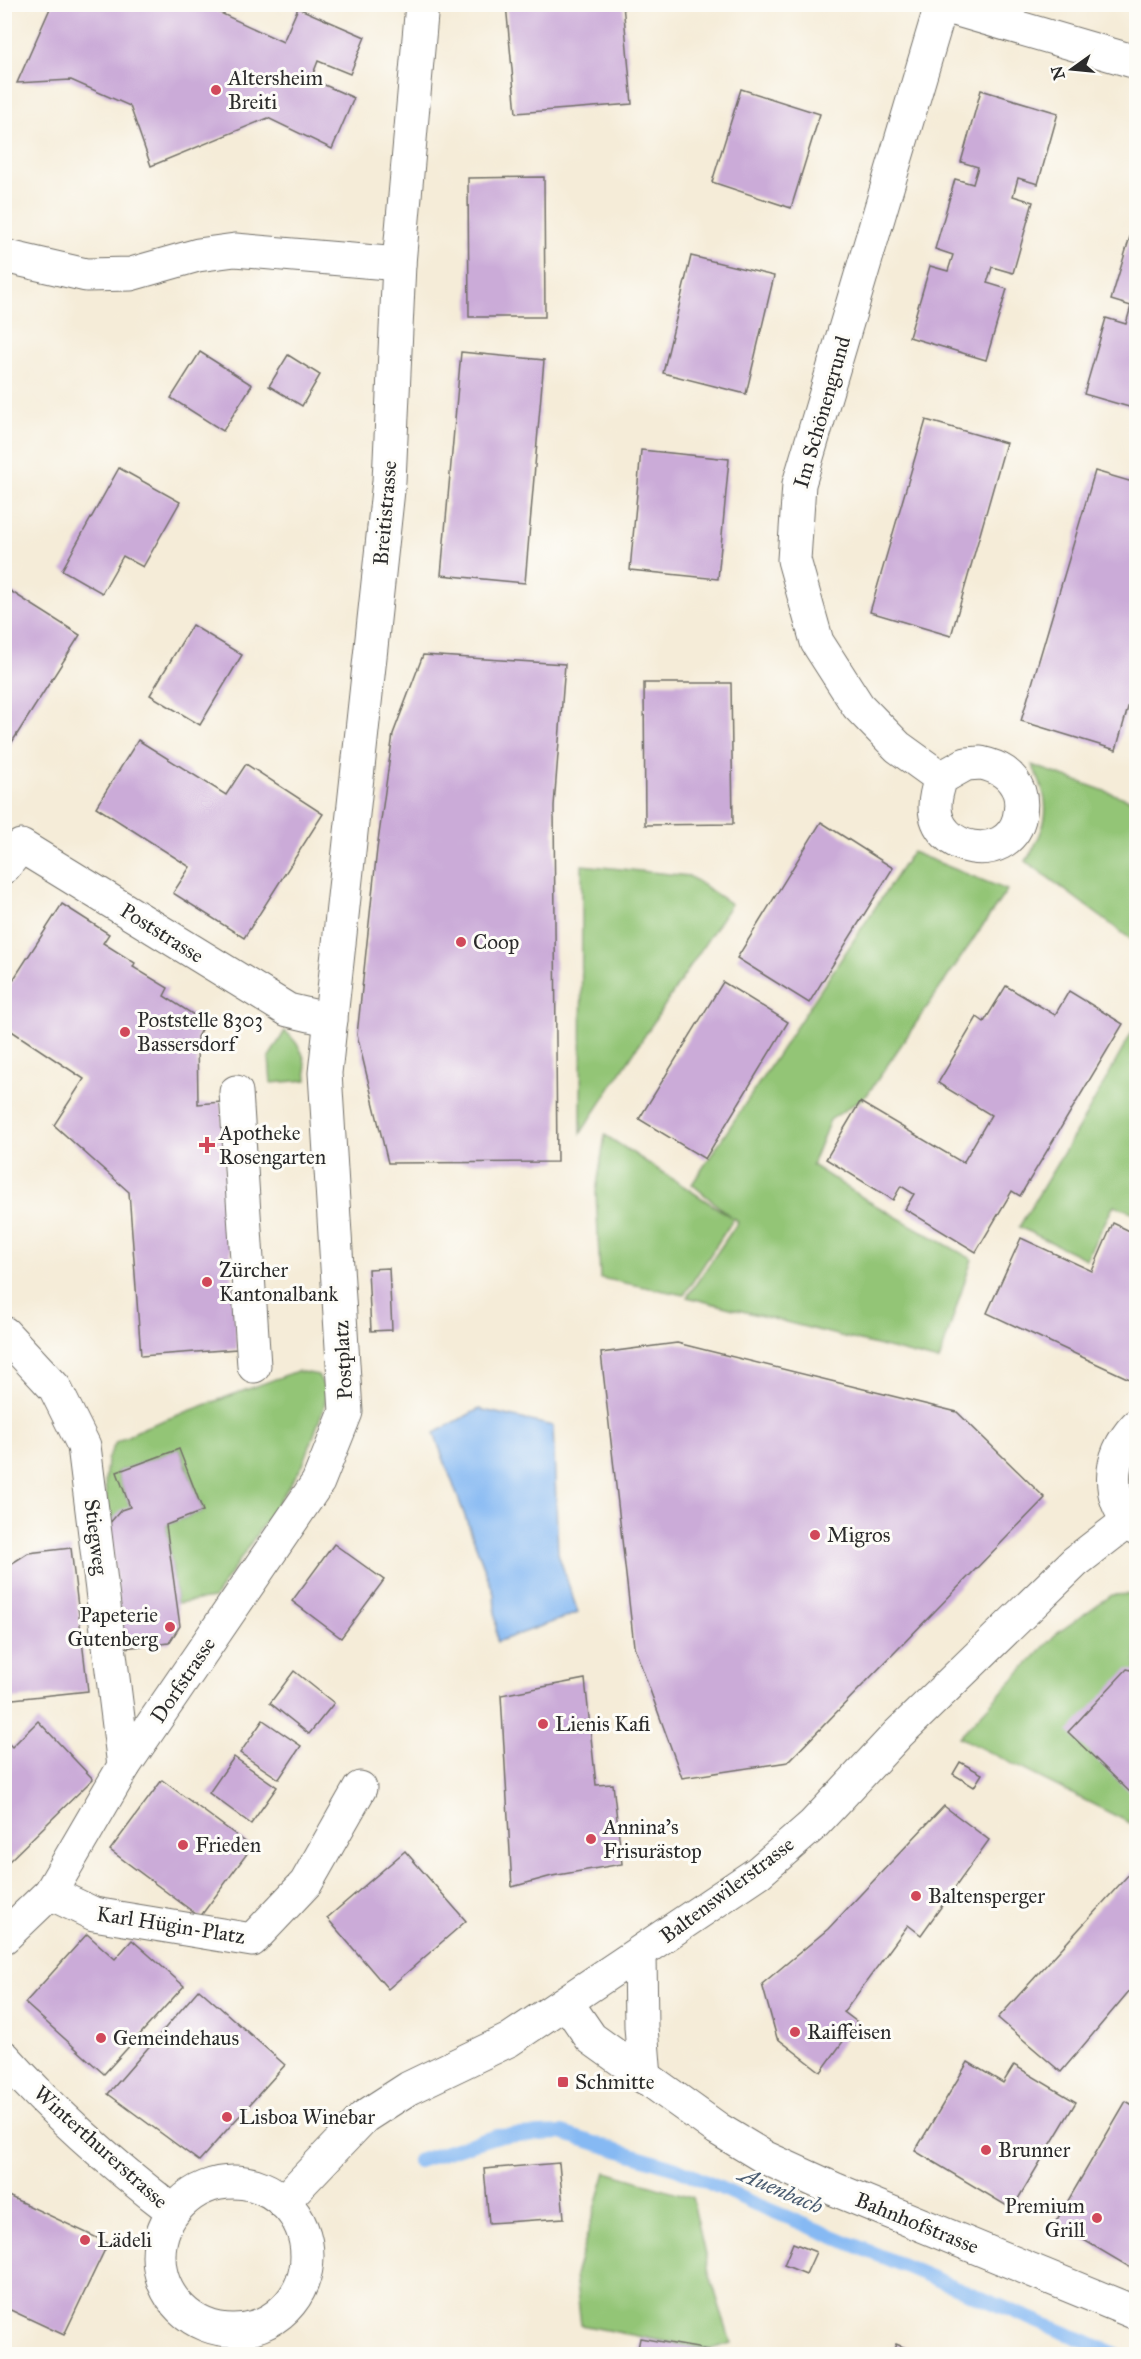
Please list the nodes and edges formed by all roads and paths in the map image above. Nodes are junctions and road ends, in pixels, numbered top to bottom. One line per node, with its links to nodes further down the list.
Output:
1 (422, 4): 5 (street, Breitistrasse)
2 (939, 5): 3 (street); 6 (street, Im Schönengrund)
3 (1137, 62)
4 (4, 256): 5 (street)
5 (399, 264): 8 (street, Breitistrasse)
6 (941, 778)
7 (4, 867): 8 (street, Poststrasse)
8 (331, 1020): 12 (street, Postplatz)
9 (236, 1092): 11 (street)
10 (4, 1333): 15 (street, Stiegweg)
11 (254, 1366)
12 (346, 1413): 15 (street, Dorfstrasse)
13 (1137, 1426): 14 (street)
14 (1132, 1525): 19 (street, Baltenswilerstrasse)
15 (124, 1766): 17 (street, Dorfstrasse)
16 (360, 1788): 17 (street, Karl Hügin-Platz)
17 (50, 1893): 18 (street, Dorfstrasse)
18 (4, 1937)
19 (640, 1954): 20 (street, Baltenswilerstrasse); 22 (street)
20 (567, 2003): 22 (street, Bahnhofstrasse); 23 (street, Baltenswilerstrasse)
21 (4, 2057): 24 (street, Winterthurerstrasse)
22 (645, 2078): 25 (street, Bahnhofstrasse)
23 (283, 2202): 24 (street); 26 (street)
24 (173, 2211): 26 (street)
25 (1137, 2313)
26 (206, 2341)

